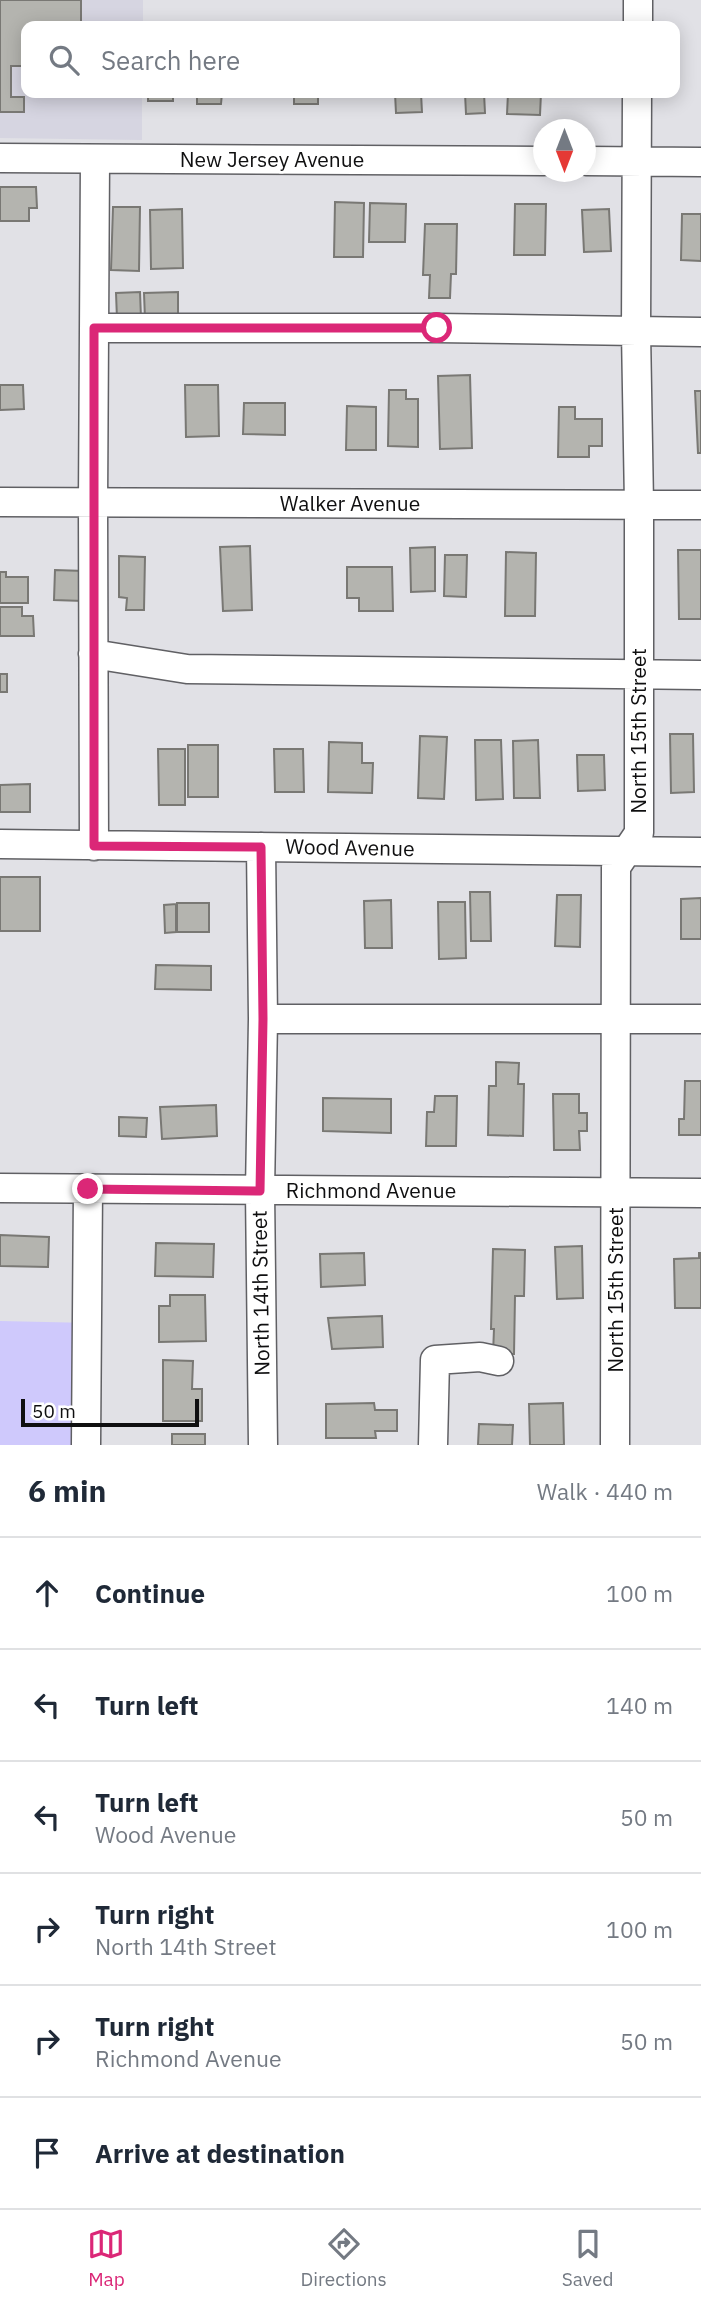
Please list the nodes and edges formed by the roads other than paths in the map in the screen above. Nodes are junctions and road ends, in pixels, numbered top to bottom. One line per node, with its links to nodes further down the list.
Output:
1 (638, 0): 2 (street)
2 (638, 21)
3 (637, 98): 8 (street, North 15th Street)
4 (0, 158): 5 (street, New Jersey Avenue)
5 (95, 159): 6 (street, New Jersey Avenue); 10 (street)
6 (533, 161)
7 (596, 161): 8 (street)
8 (636, 161): 9 (street); 11 (street, North 15th Street)
9 (701, 162)
10 (94, 328): 11 (street); 14 (street)
11 (636, 332): 12 (street); 15 (street, North 15th Street)
12 (701, 332)
13 (0, 502): 14 (street, Walker Avenue)
14 (93, 504): 15 (street, Walker Avenue); 17 (street)
15 (639, 504): 16 (street, Walker Avenue); 18 (street, North 15th Street)
16 (701, 505)
17 (93, 654): 18 (street); 21 (street)
18 (639, 674): 19 (street); 23 (street, North 15th Street)
19 (701, 675)
20 (0, 844): 21 (street, Wood Avenue)
21 (94, 846): 22 (street, Wood Avenue)
22 (261, 847): 23 (street, Wood Avenue); 25 (street, North 14th Street)
23 (627, 852): 24 (street, Wood Avenue); 26 (street, North 15th Street)
24 (701, 852)
25 (263, 1019): 26 (street); 30 (street, North 14th Street)
26 (617, 1019): 27 (street); 31 (street, North 15th Street)
27 (701, 1019)
28 (0, 1188): 29 (street, Richmond Avenue)
29 (88, 1189): 30 (street, Richmond Avenue); 34 (street)
30 (260, 1191): 31 (street, Richmond Avenue); 35 (street, North 14th Street)
31 (616, 1193): 32 (street, Richmond Avenue); 37 (street, North 15th Street)
32 (701, 1193)
33 (499, 1361): 36 (street)
34 (86, 1445)
35 (263, 1445)
36 (433, 1445)
37 (615, 1445)

